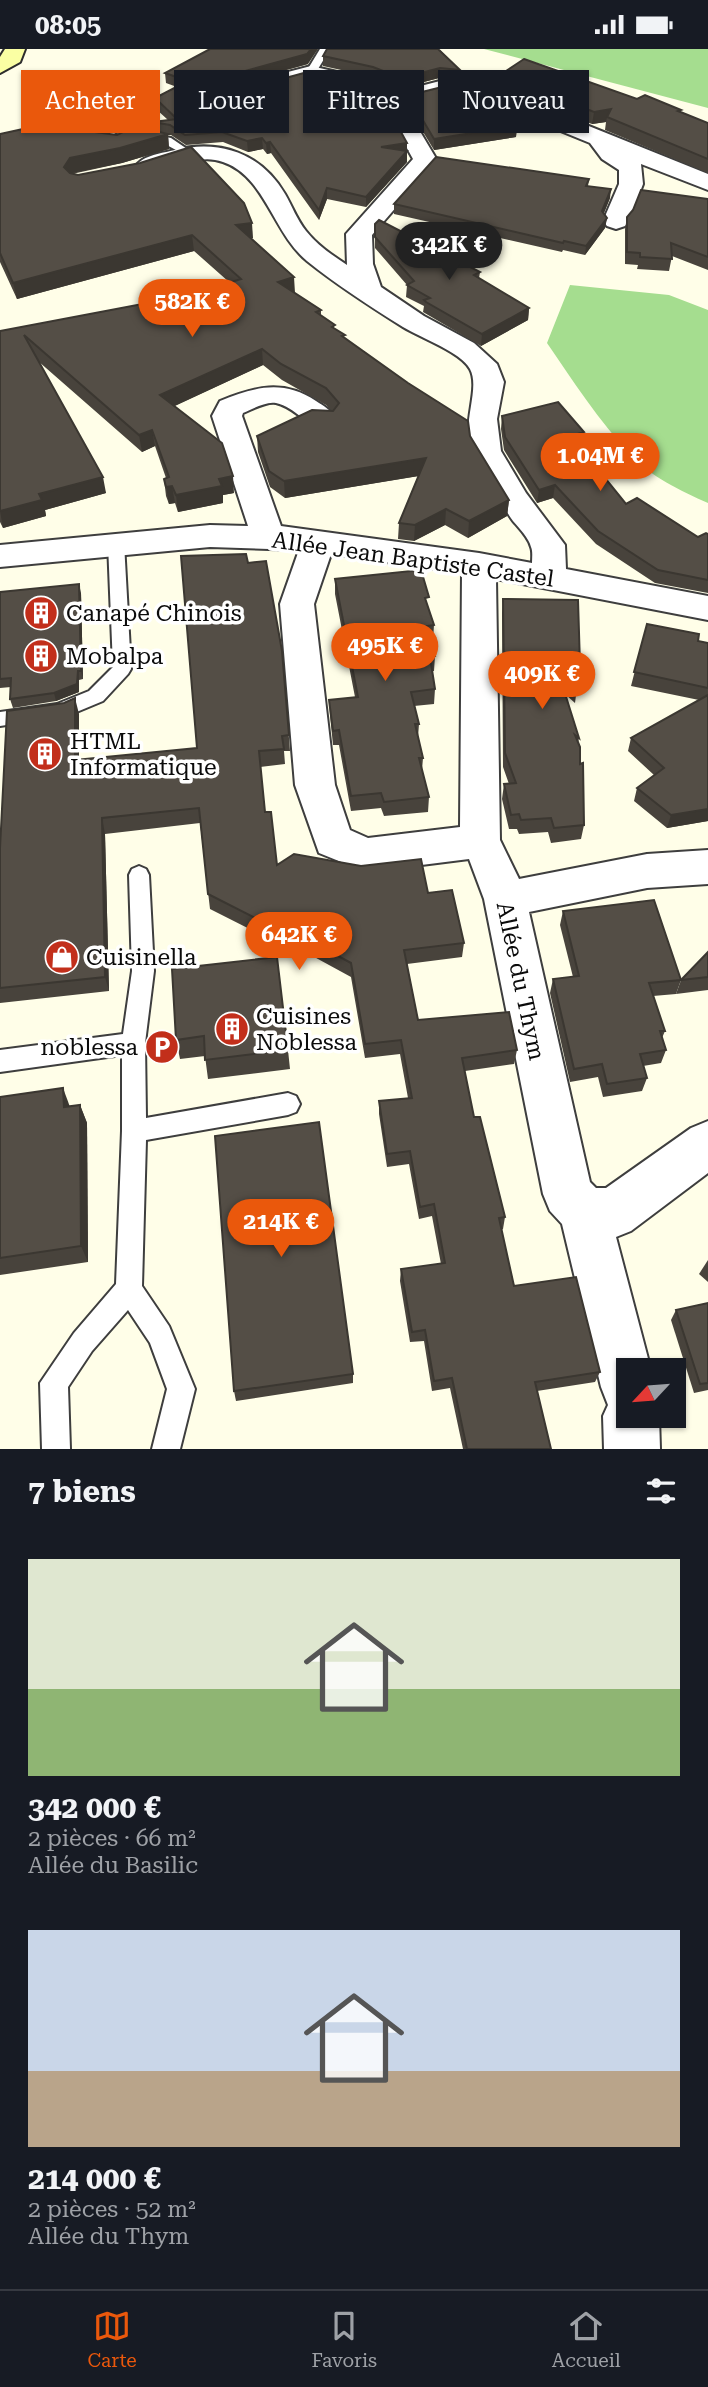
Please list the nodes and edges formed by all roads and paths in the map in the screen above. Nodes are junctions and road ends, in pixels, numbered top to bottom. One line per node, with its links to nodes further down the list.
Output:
1 (325, 49): 2 (lane)
2 (312, 70)
3 (424, 91): 6 (street)
4 (126, 133): 7 (lane)
5 (409, 133): 11 (street)
6 (594, 136): 9 (street); 10 (street)
7 (187, 153): 8 (street); 11 (street)
8 (121, 173)
9 (708, 183)
10 (616, 221)
11 (369, 291): 18 (street)
12 (322, 419): 13 (street)
13 (268, 537): 14 (street, Allée Jean Baptiste Castel); 15 (street, Allée Jean Baptiste Castel)
14 (318, 542): 17 (street, Allée Jean Baptiste Castel); 21 (street)
15 (116, 543): 16 (street, Allée Jean Baptiste Castel); 20 (lane)
16 (2, 556)
17 (479, 564): 18 (street, Allée Jean Baptiste Castel); 21 (street, Allée du Thym)
18 (549, 577): 19 (street, Allée Jean Baptiste Castel)
19 (708, 608)
20 (0, 719)
21 (480, 841): 24 (street, Allée du Thym)
22 (708, 867): 24 (street)
23 (139, 874): 25 (lane)
24 (505, 899): 30 (street, Allée du Thym)
25 (133, 1043): 26 (lane); 28 (lane)
26 (0, 1061)
27 (288, 1104): 28 (lane)
28 (134, 1131): 31 (lane)
29 (708, 1144): 30 (street)
30 (584, 1212): 32 (street, Allée du Thym)
31 (129, 1289): 34 (lane); 35 (lane)
32 (621, 1358)
33 (631, 1428): 36 (street)
34 (56, 1449)
35 (166, 1449)
36 (632, 1449)

